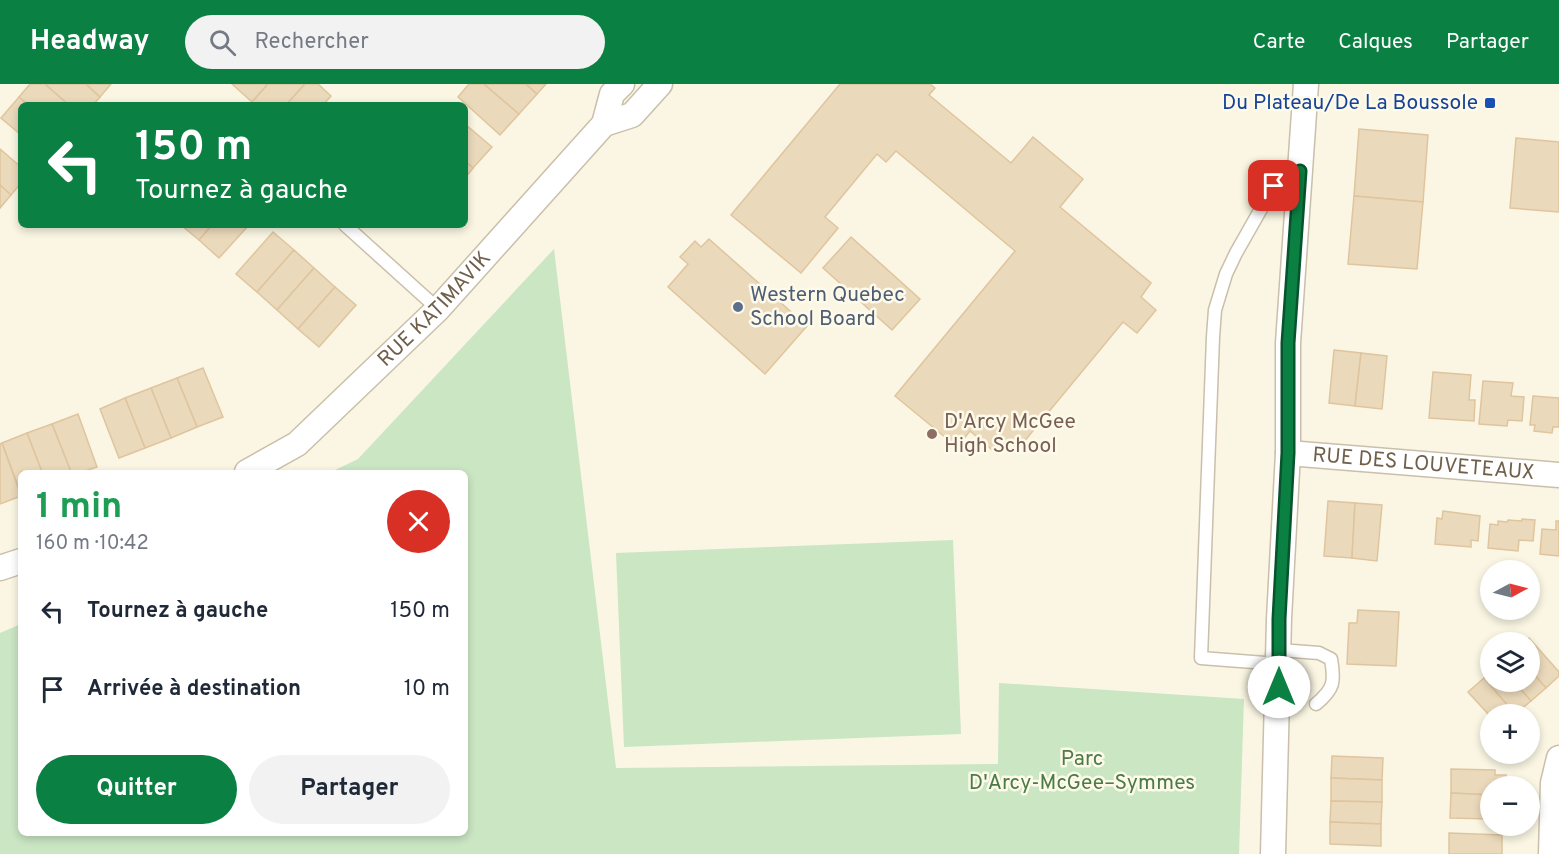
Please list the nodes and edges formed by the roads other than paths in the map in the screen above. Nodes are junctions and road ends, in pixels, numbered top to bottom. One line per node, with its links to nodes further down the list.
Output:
1 (622, 84): 4 (street, RUE KATIMAVIK)
2 (660, 84): 4 (street, RUE KATIMAVIK)
3 (1306, 84): 5 (street)
4 (604, 124): 7 (street, RUE KATIMAVIK)
5 (1300, 171): 8 (street); 13 (lane)
6 (348, 228): 7 (lane)
7 (438, 309): 9 (street, RUE KATIMAVIK)
8 (1288, 453): 10 (street, RUE DES LOUVETEAUX); 13 (street)
9 (252, 470)
10 (1559, 476)
11 (18, 562): 12 (street)
12 (0, 568)
13 (1278, 657): 14 (lane); 16 (street)
14 (1316, 704)
15 (1559, 758): 17 (street)
16 (1273, 854)
17 (1551, 854)

